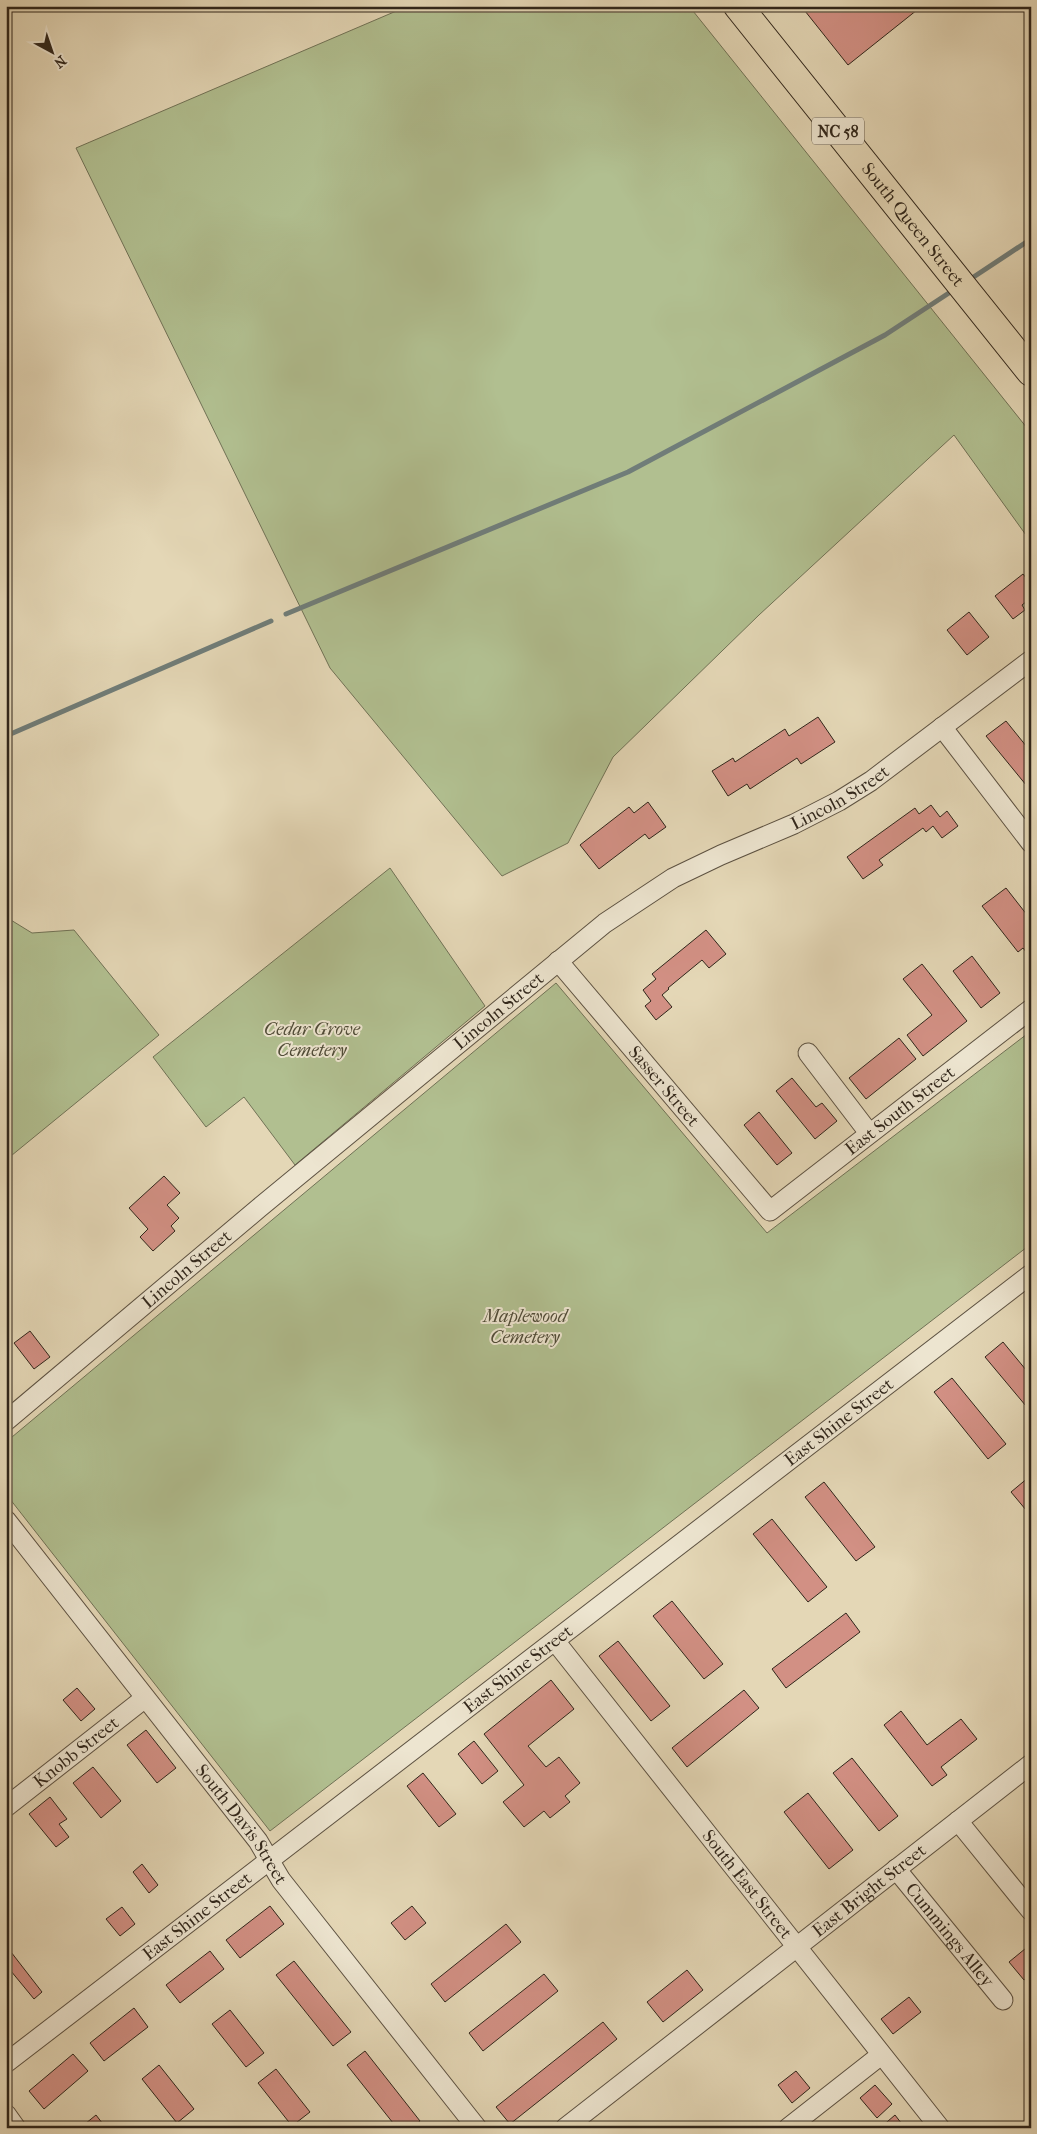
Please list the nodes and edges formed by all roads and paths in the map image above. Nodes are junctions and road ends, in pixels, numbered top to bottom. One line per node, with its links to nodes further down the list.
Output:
1 (738, 6): 2 (main road, South Queen Street / NC 58)
2 (1031, 372)
3 (1031, 660): 4 (street, Lincoln Street)
4 (942, 727): 5 (street); 6 (street, Lincoln Street)
5 (1031, 843)
6 (558, 961): 10 (street, Sasser Street); 12 (street, Lincoln Street)
7 (1031, 1009): 9 (street, East South Street)
8 (808, 1053): 9 (street)
9 (869, 1133): 10 (street, East South Street)
10 (770, 1211)
11 (1031, 1274): 14 (street, East Shine Street)
12 (6, 1421)
13 (6, 1520): 15 (street, South Davis Street)
14 (555, 1641): 19 (street, East Shine Street); 22 (street, South East Street)
15 (146, 1698): 17 (street, Knobb Street); 19 (street, South Davis Street)
16 (1031, 1764): 18 (street, East Bright Street)
17 (6, 1807)
18 (958, 1821): 20 (street, East Bright Street); 21 (street)
19 (270, 1861): 25 (street, East Shine Street); 28 (street, South Davis Street)
20 (896, 1869): 22 (street, East Bright Street); 23 (street, Cummings Alley)
21 (1031, 1911)
22 (796, 1947): 24 (street, South East Street); 29 (street, East Bright Street)
23 (1003, 2000)
24 (881, 2055): 30 (street); 31 (street, South East Street)
25 (6, 2063)
26 (6, 2114): 27 (street)
27 (16, 2128)
28 (477, 2128)
29 (566, 2128)
30 (788, 2128)
31 (940, 2128)

